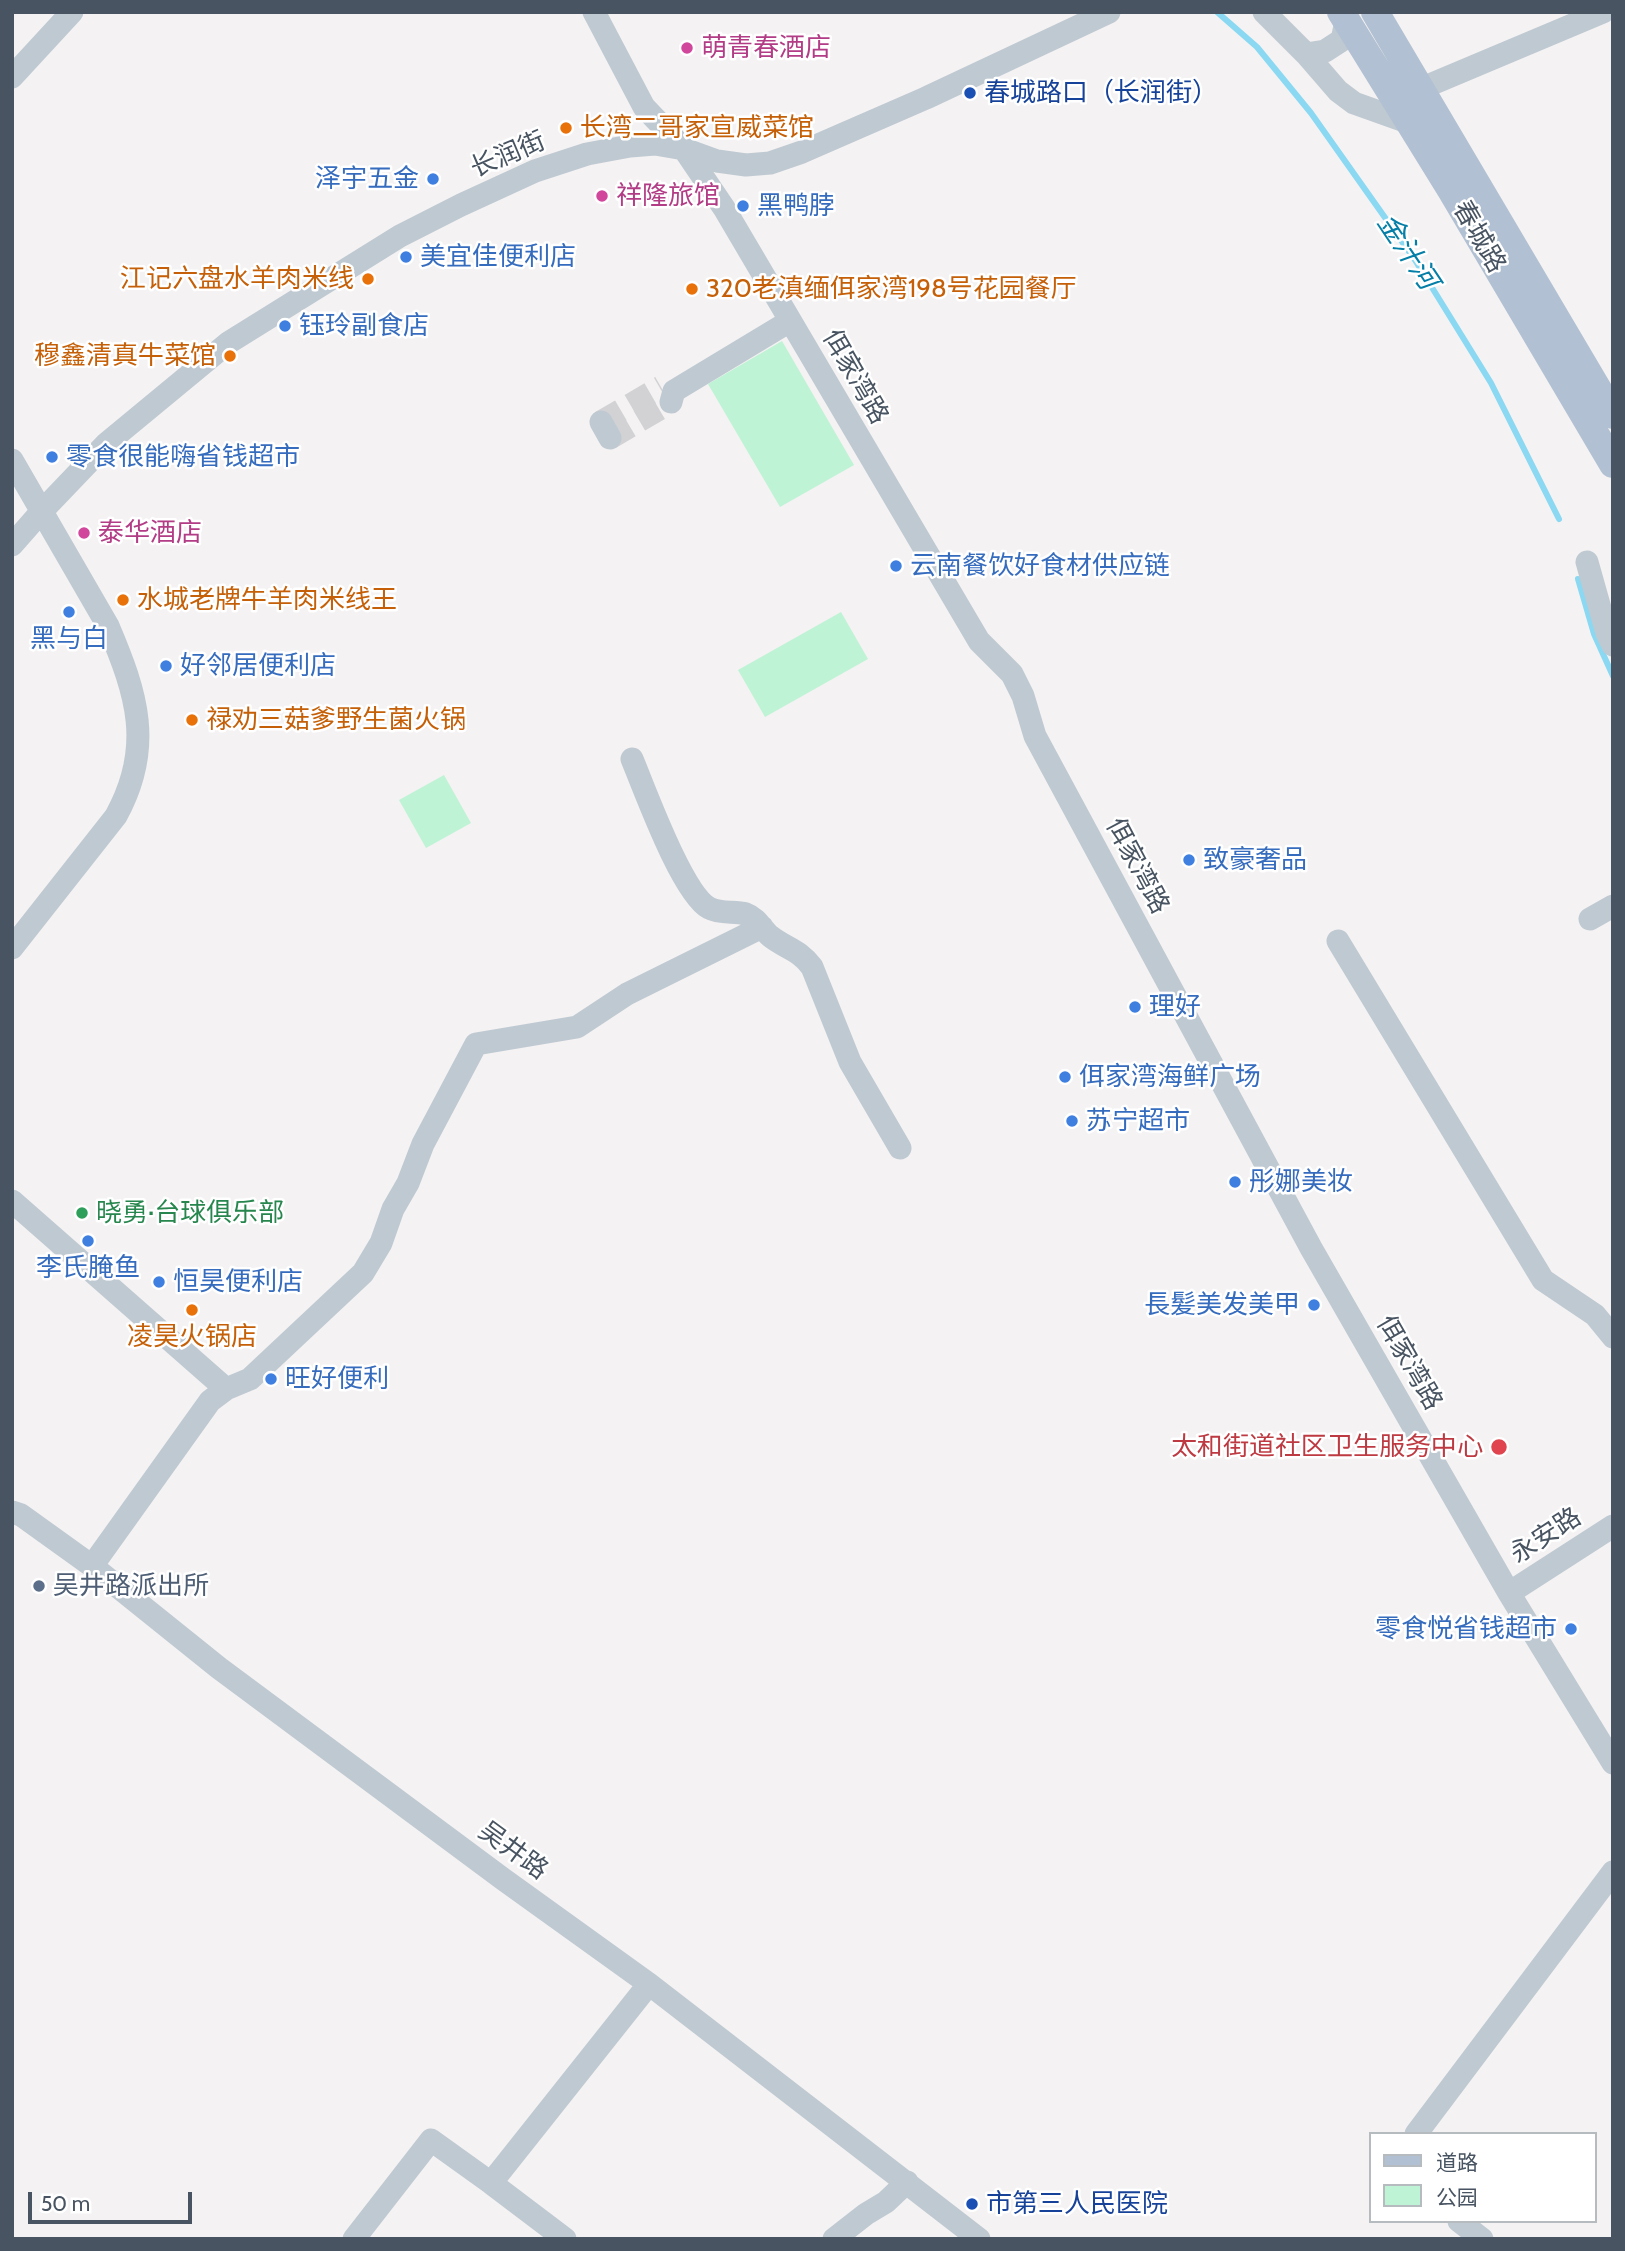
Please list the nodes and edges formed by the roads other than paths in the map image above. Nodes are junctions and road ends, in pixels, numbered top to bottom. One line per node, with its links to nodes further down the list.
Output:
1 (72, 12): 9 (street)
2 (594, 12): 12 (street, 佴家湾路)
3 (1109, 12): 12 (street, 长润街)
4 (1264, 12): 8 (street)
5 (1375, 12): 10 (main road, 春城路)
6 (1603, 12): 10 (street)
7 (1344, 17): 8 (street); 11 (main road, 春城路)
8 (1306, 54): 11 (street)
9 (12, 77)
10 (1420, 89): 15 (main road, 春城路)
11 (1410, 123): 17 (main road, 春城路)
12 (684, 149): 13 (street, 佴家湾路); 18 (street, 长润街)
13 (790, 321): 14 (street); 35 (street, 佴家湾路)
14 (669, 393)
15 (1613, 415)
16 (12, 460): 18 (street)
17 (1613, 464)
18 (41, 512): 19 (street, 长润街); 27 (street)
19 (12, 545)
20 (1587, 562): 21 (street)
21 (1613, 645)
22 (632, 759): 25 (street)
23 (1613, 906): 24 (street)
24 (1590, 919)
25 (762, 927): 28 (street); 31 (street)
26 (1338, 941): 30 (street)
27 (12, 948)
28 (900, 1148)
29 (12, 1201): 31 (street)
30 (1613, 1337)
31 (226, 1389): 34 (street)
32 (12, 1512): 34 (street, 吴井路)
33 (1613, 1526): 35 (street, 永安路)
34 (92, 1566): 38 (street, 吴井路)
35 (1508, 1592): 36 (street, 佴家湾路)
36 (1613, 1763)
37 (1613, 1872): 39 (street)
38 (649, 1984): 40 (street, 吴井路); 41 (street)
39 (1418, 2132)
40 (907, 2182): 45 (street); 46 (street, 吴井路)
41 (491, 2183): 43 (street); 44 (street)
42 (1462, 2223): 47 (street)
43 (354, 2239)
44 (565, 2239)
45 (834, 2239)
46 (979, 2239)
47 (1482, 2239)

